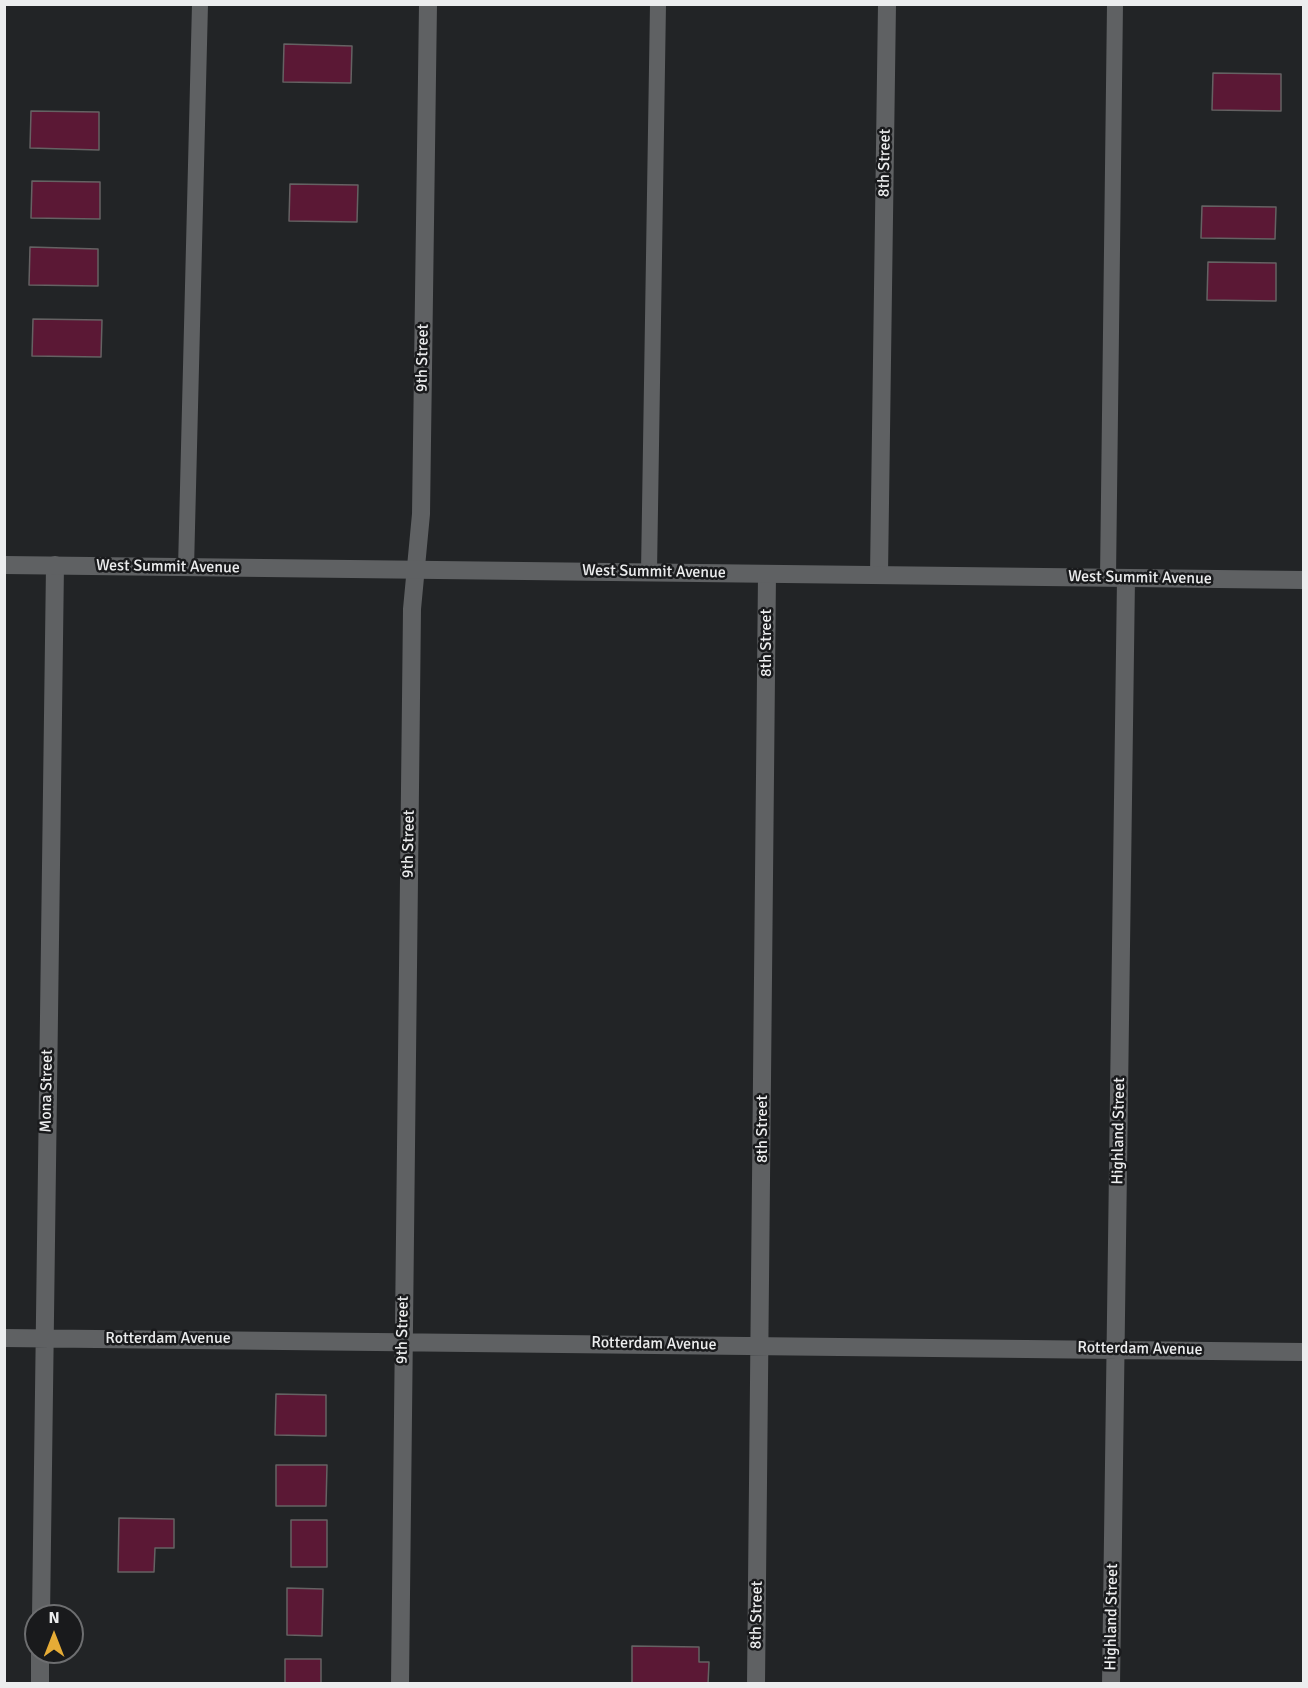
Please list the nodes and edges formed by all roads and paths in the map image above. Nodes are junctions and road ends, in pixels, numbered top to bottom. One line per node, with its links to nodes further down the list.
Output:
1 (201, 4): 8 (lane)
2 (428, 4): 9 (street, 9th Street)
3 (658, 4): 10 (lane)
4 (887, 4): 12 (street, 8th Street)
5 (1114, 4): 13 (lane)
6 (4, 565): 7 (street, West Summit Avenue)
7 (55, 565): 8 (street, West Summit Avenue); 16 (street, Mona Street)
8 (186, 568): 9 (street, West Summit Avenue)
9 (417, 569): 10 (street, West Summit Avenue); 17 (street, 9th Street)
10 (649, 572): 11 (street, West Summit Avenue)
11 (767, 574): 12 (street, West Summit Avenue); 18 (street, 8th Street)
12 (879, 574): 13 (street, West Summit Avenue)
13 (1118, 578): 14 (street, West Summit Avenue); 19 (street, Highland Street)
14 (1304, 580)
15 (4, 1338): 16 (street, Rotterdam Avenue)
16 (44, 1338): 17 (street, Rotterdam Avenue); 21 (street, Mona Street)
17 (403, 1341): 18 (street, Rotterdam Avenue); 24 (street, 9th Street)
18 (761, 1345): 19 (street, Rotterdam Avenue); 25 (street, 8th Street)
19 (1115, 1349): 20 (street, Rotterdam Avenue); 26 (street, Highland Street)
20 (1304, 1352)
21 (41, 1604)
22 (40, 1664): 23 (street)
23 (40, 1683)
24 (400, 1683)
25 (756, 1683)
26 (1111, 1683)

